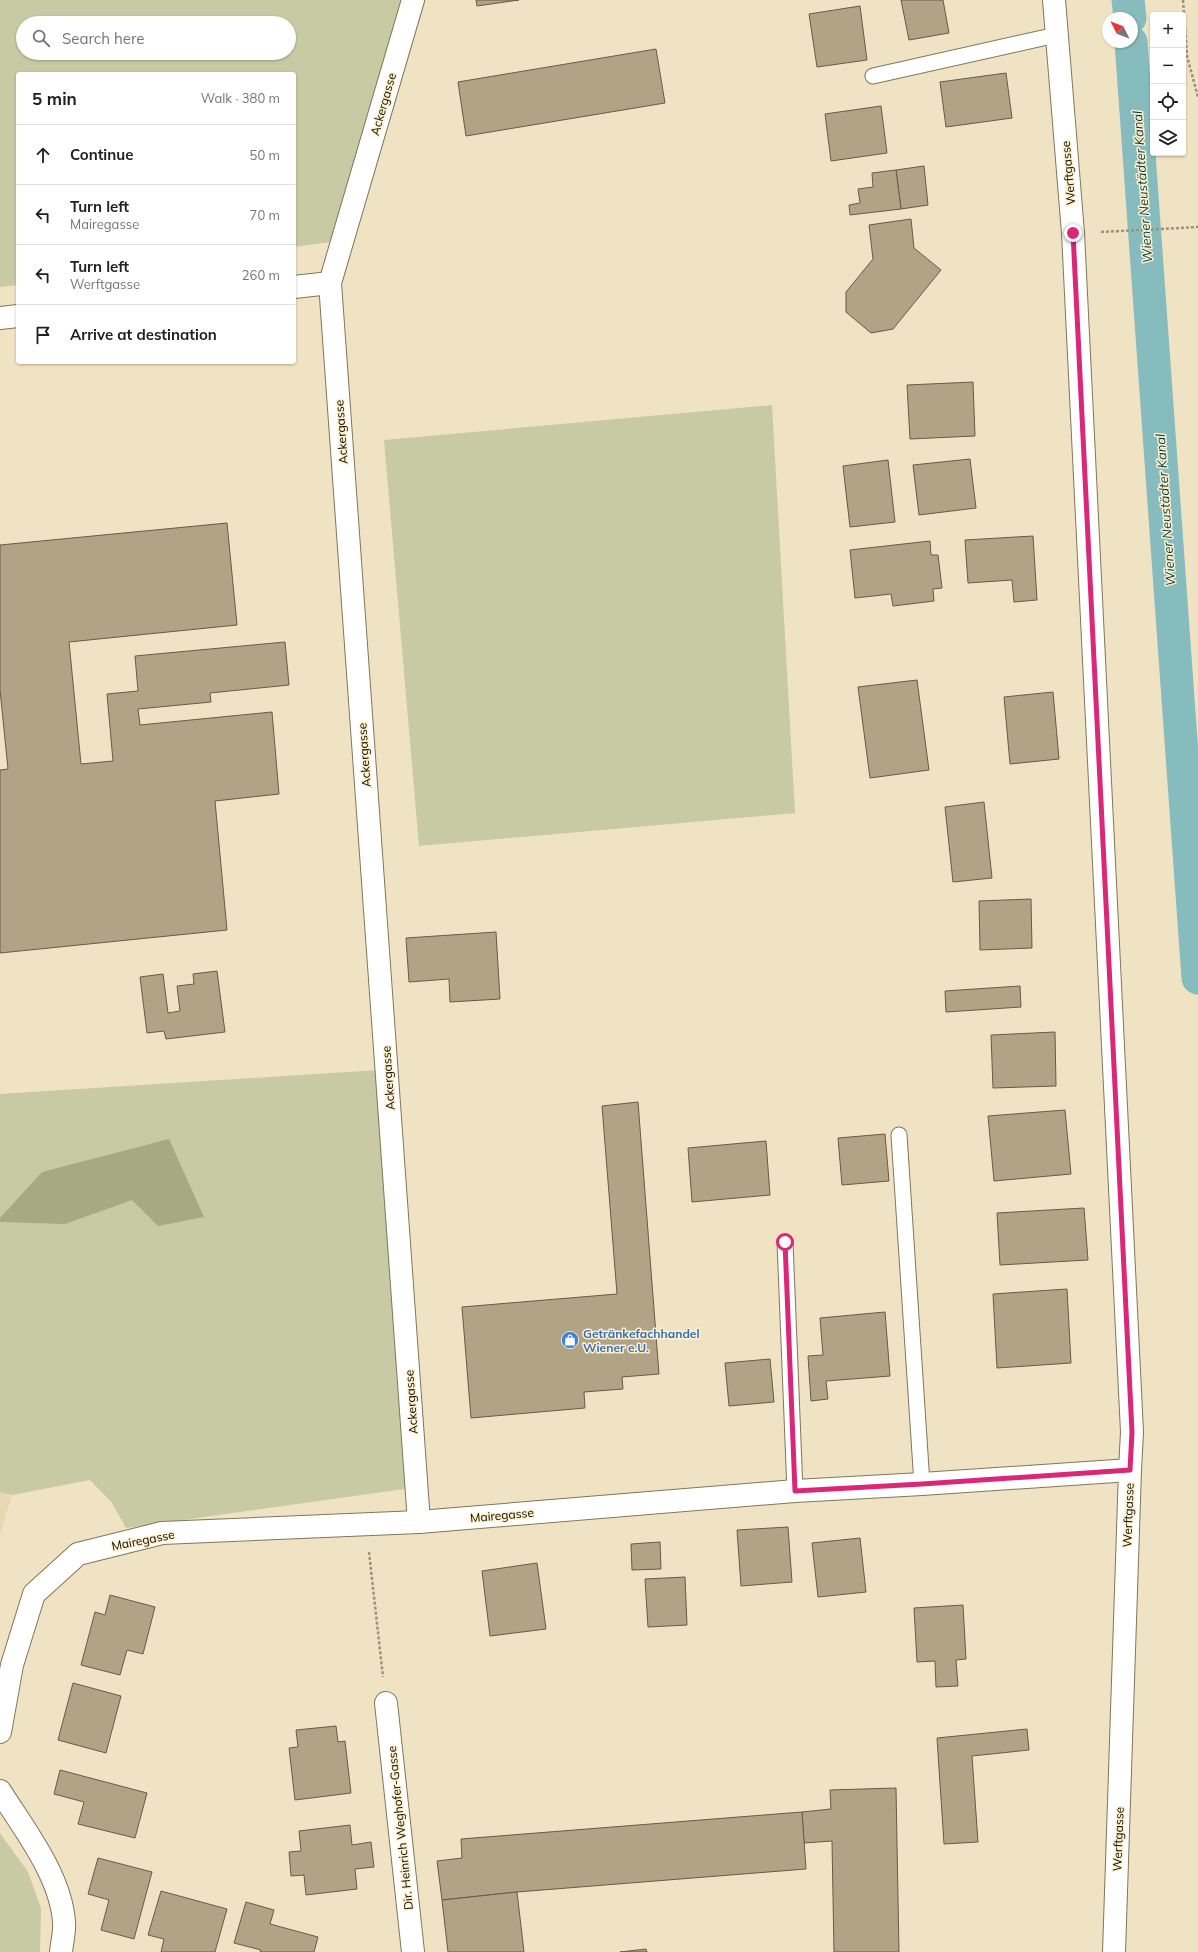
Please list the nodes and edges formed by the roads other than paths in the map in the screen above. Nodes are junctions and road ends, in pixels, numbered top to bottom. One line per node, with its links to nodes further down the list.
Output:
1 (413, 0): 5 (street, Ackergasse)
2 (1054, 0): 3 (street, Werftgasse)
3 (1056, 35): 4 (lane); 11 (street, Werftgasse)
4 (873, 76)
5 (330, 283): 6 (street); 14 (street, Ackergasse)
6 (296, 287)
7 (16, 316): 8 (street)
8 (0, 318)
9 (899, 1135): 12 (lane)
10 (785, 1242): 13 (lane)
11 (1130, 1470): 12 (street, Mairegasse); 20 (street, Werftgasse)
12 (922, 1484): 13 (street, Mairegasse)
13 (795, 1491): 14 (street, Mairegasse)
14 (419, 1522): 16 (street, Mairegasse)
15 (386, 1703): 19 (street, Dir. Heinrich Weghofer-Gasse)
16 (0, 1732)
17 (0, 1791): 18 (street)
18 (61, 1952)
19 (413, 1952)
20 (1114, 1952)

